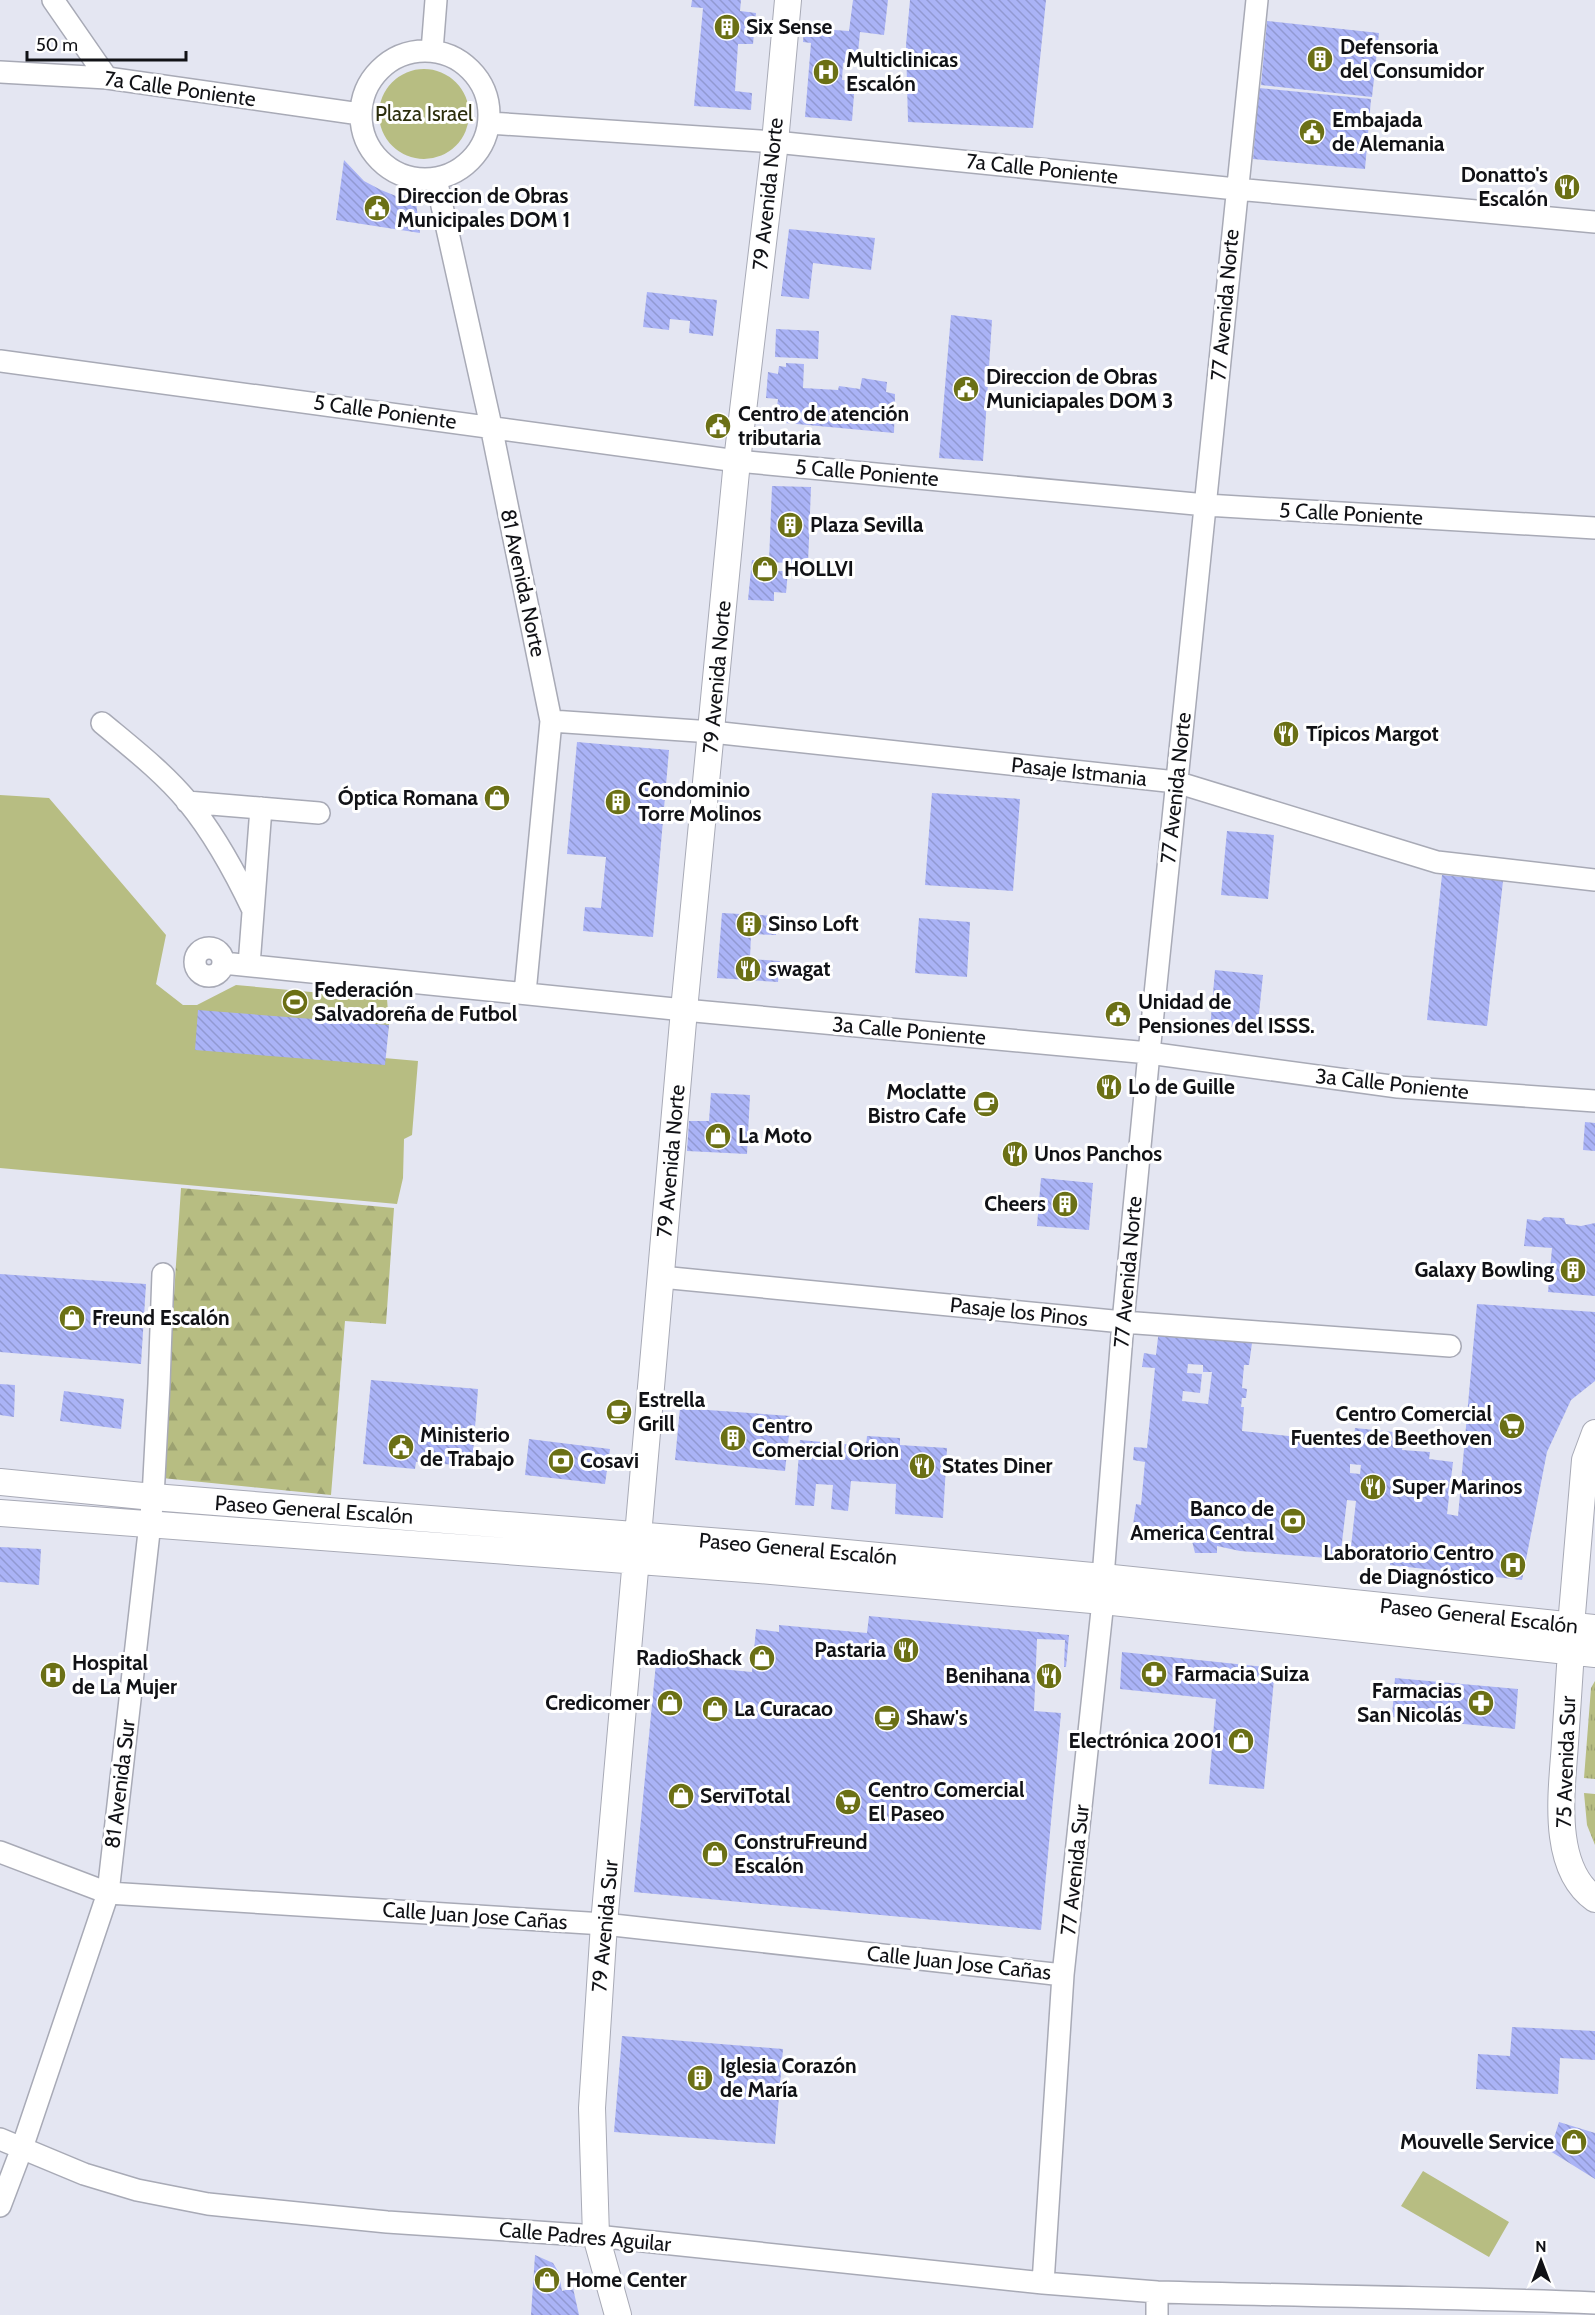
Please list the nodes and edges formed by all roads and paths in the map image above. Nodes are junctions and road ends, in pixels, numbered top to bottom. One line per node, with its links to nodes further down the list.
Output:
1 (53, 0): 7 (street)
2 (436, 0): 5 (street)
3 (788, 0): 10 (main road, 79 Avenida Norte)
4 (1257, 0): 12 (street, 77 Avenida Norte)
5 (432, 51): 8 (street); 9 (street)
6 (0, 72): 7 (street, 7a Calle Poniente)
7 (107, 78): 8 (street, 7a Calle Poniente)
8 (360, 114): 11 (street)
9 (489, 123): 10 (street, 7a Calle Poniente); 11 (street)
10 (775, 142): 12 (street, 7a Calle Poniente); 16 (main road, 79 Avenida Norte)
11 (436, 179): 15 (street, 81 Avenida Norte)
12 (1236, 189): 13 (street, 7a Calle Poniente); 17 (street, 77 Avenida Norte)
13 (1595, 222)
14 (0, 361): 15 (street, 5 Calle Poniente)
15 (491, 426): 16 (street, 5 Calle Poniente); 19 (street, 81 Avenida Norte)
16 (737, 461): 17 (street, 5 Calle Poniente); 21 (main road, 79 Avenida Norte)
17 (1206, 505): 18 (street, 5 Calle Poniente); 22 (street, 77 Avenida Norte)
18 (1595, 528)
19 (551, 721): 21 (street, Pasaje Istmania); 30 (street, 81 Avenida Norte)
20 (102, 723): 23 (street)
21 (712, 732): 22 (street, Pasaje Istmania); 31 (main road, 79 Avenida Norte)
22 (1176, 782): 26 (street, Pasaje Istmania); 32 (street, 77 Avenida Norte)
23 (187, 802): 24 (street); 27 (street)
24 (261, 808): 25 (street); 27 (street)
25 (319, 813)
26 (1595, 880)
27 (253, 910): 29 (street)
28 (223, 963): 29 (street, 3a Calle Poniente)
29 (249, 966): 30 (street, 3a Calle Poniente)
30 (525, 993): 31 (street, 3a Calle Poniente)
31 (684, 1010): 32 (street, 3a Calle Poniente); 35 (main road, 79 Avenida Norte)
32 (1149, 1053): 33 (street, 3a Calle Poniente); 36 (street, 77 Avenida Norte)
33 (1595, 1101)
34 (163, 1274): 40 (street, 81 Avenida Sur)
35 (661, 1277): 36 (street, Pasaje los Pinos); 43 (main road, 79 Avenida Norte)
36 (1123, 1322): 37 (street, Pasaje los Pinos); 44 (street, 77 Avenida Norte)
37 (1450, 1346)
38 (1595, 1433): 45 (main road)
39 (0, 1482): 40 (main road, Paseo General Escalón)
40 (153, 1497): 42 (street, 81 Avenida Sur); 43 (main road, Paseo General Escalón)
41 (0, 1513): 42 (main road, Paseo General Escalón)
42 (149, 1525): 43 (main road, Paseo General Escalón); 48 (street, 81 Avenida Sur)
43 (638, 1547): 44 (main road, Paseo General Escalón); 50 (main road, 79 Avenida Sur)
44 (1103, 1589): 45 (main road, Paseo General Escalón); 46 (main road, Paseo General Escalón); 51 (street, 77 Avenida Sur)
45 (1583, 1627)
46 (1583, 1652): 49 (main road, 75 Avenida Sur)
47 (0, 1852): 48 (street, Calle Juan Jose Cañas)
48 (108, 1893): 50 (street, Calle Juan Jose Cañas); 53 (street, 81 Avenida Sur)
49 (1595, 1899)
50 (604, 1924): 51 (street, Calle Juan Jose Cañas); 55 (main road, 79 Avenida Sur)
51 (1063, 1975): 56 (street, 77 Avenida Sur)
52 (0, 2139): 53 (street, Calle Padres Aguilar)
53 (22, 2148): 54 (street, 81 Avenida Sur); 55 (street, Calle Padres Aguilar)
54 (0, 2206)
55 (596, 2236): 56 (street, Calle Padres Aguilar); 59 (main road, 79 Avenida Sur)
56 (1043, 2283): 57 (street, Calle Padres Aguilar)
57 (1157, 2292): 58 (street, Calle Padres Aguilar); 60 (street)
58 (1595, 2303)
59 (618, 2315)
60 (1157, 2315)

